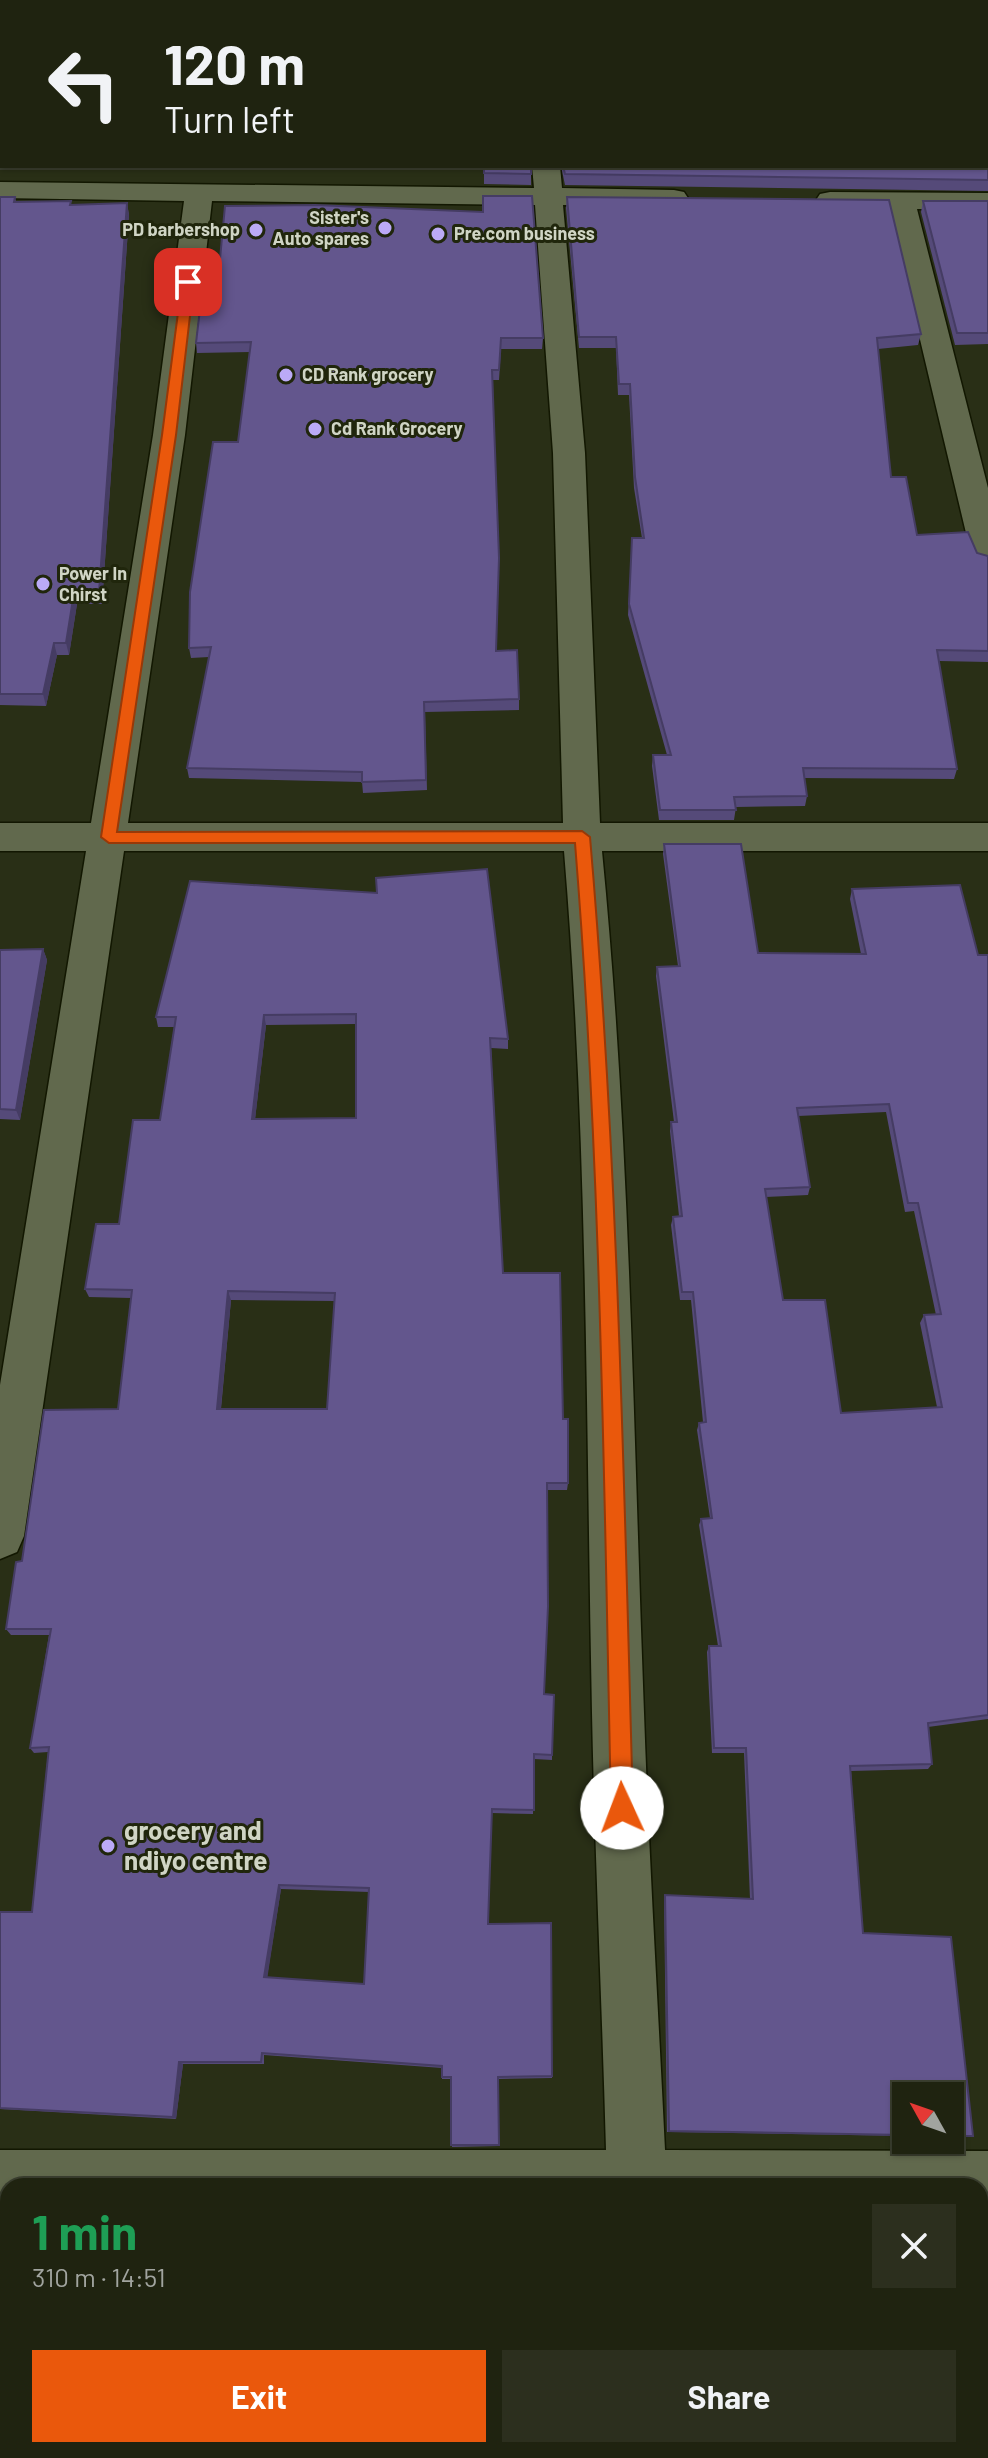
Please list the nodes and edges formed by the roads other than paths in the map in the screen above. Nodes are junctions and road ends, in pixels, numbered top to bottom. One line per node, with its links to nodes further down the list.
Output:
1 (546, 181): 3 (street); 4 (street); 11 (street)
2 (0, 190): 3 (street)
3 (199, 191): 10 (street)
4 (700, 199)
5 (808, 200): 6 (street)
6 (901, 201): 7 (street); 8 (street)
7 (988, 201)
8 (988, 554)
9 (0, 837): 10 (street)
10 (109, 837): 11 (street); 13 (street)
11 (582, 837): 12 (street); 14 (street)
12 (988, 837)
13 (0, 1536)
14 (637, 2178)

